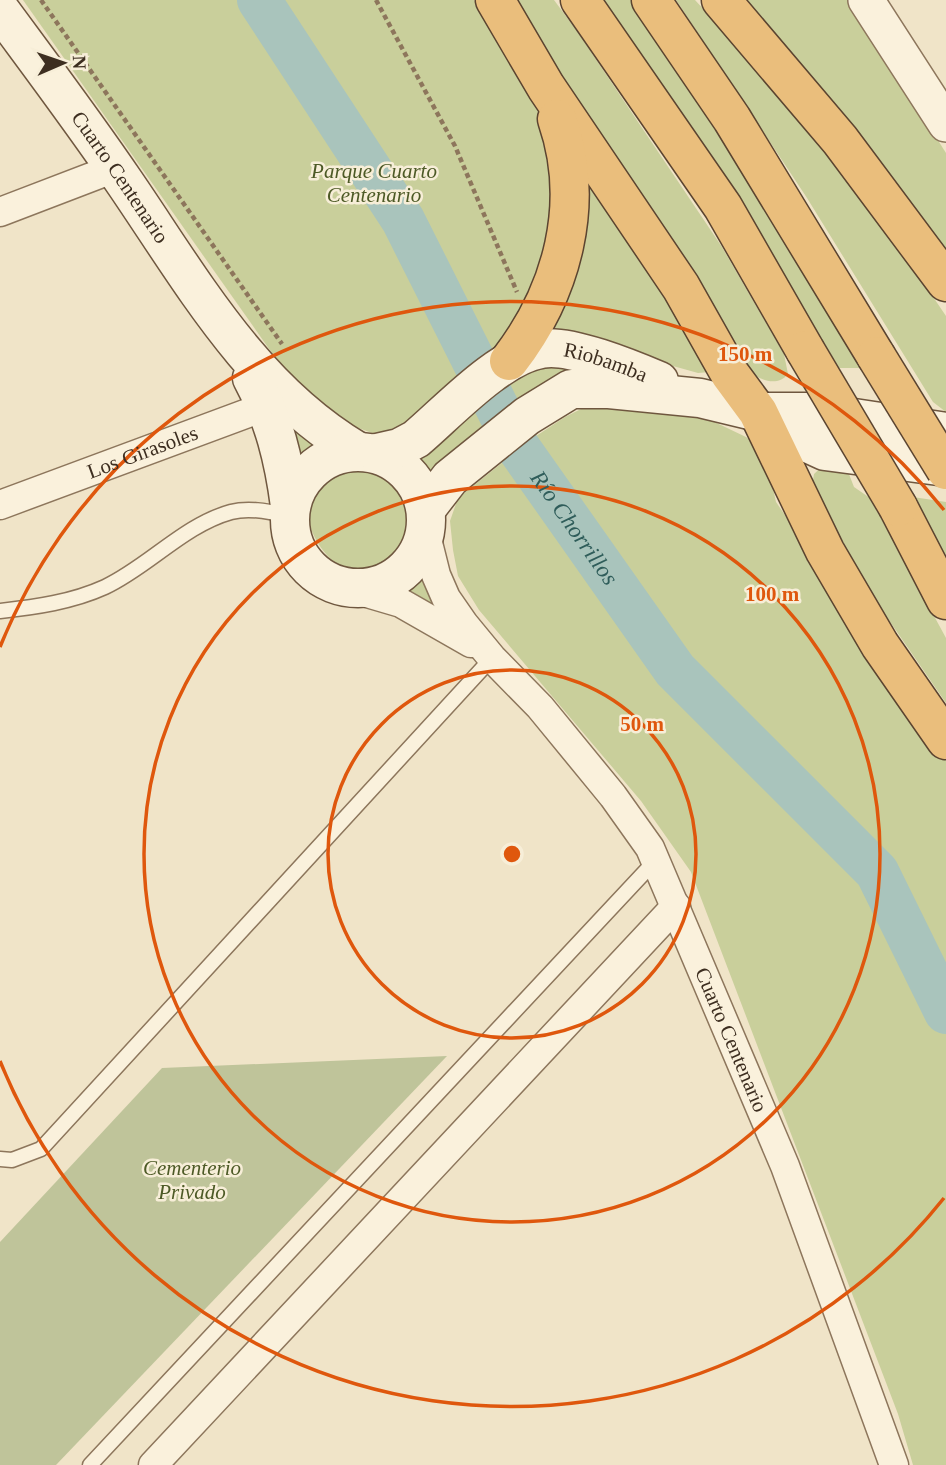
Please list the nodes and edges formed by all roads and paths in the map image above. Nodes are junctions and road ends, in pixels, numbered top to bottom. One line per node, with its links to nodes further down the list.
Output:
1 (41, 0): 15 (path)
2 (376, 0): 14 (path)
3 (495, 0): 9 (highway)
4 (580, 0): 27 (highway, bridge)
5 (651, 0): 22 (highway, bridge)
6 (722, 0): 13 (highway)
7 (866, 0): 10 (street)
8 (0, 10): 11 (main road, Cuarto Centenario)
9 (546, 87): 14 (highway); 19 (highway)
10 (946, 124)
11 (115, 168): 12 (street); 18 (main road, Cuarto Centenario)
12 (0, 212)
13 (946, 282)
14 (533, 329): 16 (highway)
15 (282, 344)
16 (509, 361): 17 (main road, Riobamba); 21 (main road, Riobamba)
17 (700, 398): 19 (main road, Riobamba); 25 (main road, Riobamba)
18 (276, 402): 21 (main road, Cuarto Centenario); 23 (street, Los Girasoles); 24 (main road, Cuarto Centenario)
19 (758, 412): 20 (main road, Riobamba); 22 (main road, Riobamba); 30 (highway)
20 (946, 432)
21 (367, 452): 24 (main road); 25 (main road)
22 (946, 468)
23 (0, 505)
24 (290, 511): 26 (main road); 28 (lane)
25 (426, 520): 26 (main road); 29 (street, Cuarto Centenario)
26 (350, 588): 29 (street, Cuarto Centenario)
27 (946, 600)
28 (0, 611)
29 (492, 658): 31 (street, Cuarto Centenario); 33 (lane)
30 (946, 740)
31 (656, 860): 32 (street, Cuarto Centenario); 34 (lane)
32 (676, 906): 35 (street); 36 (street, Cuarto Centenario)
33 (0, 1159)
34 (90, 1465)
35 (153, 1465)
36 (894, 1465)

